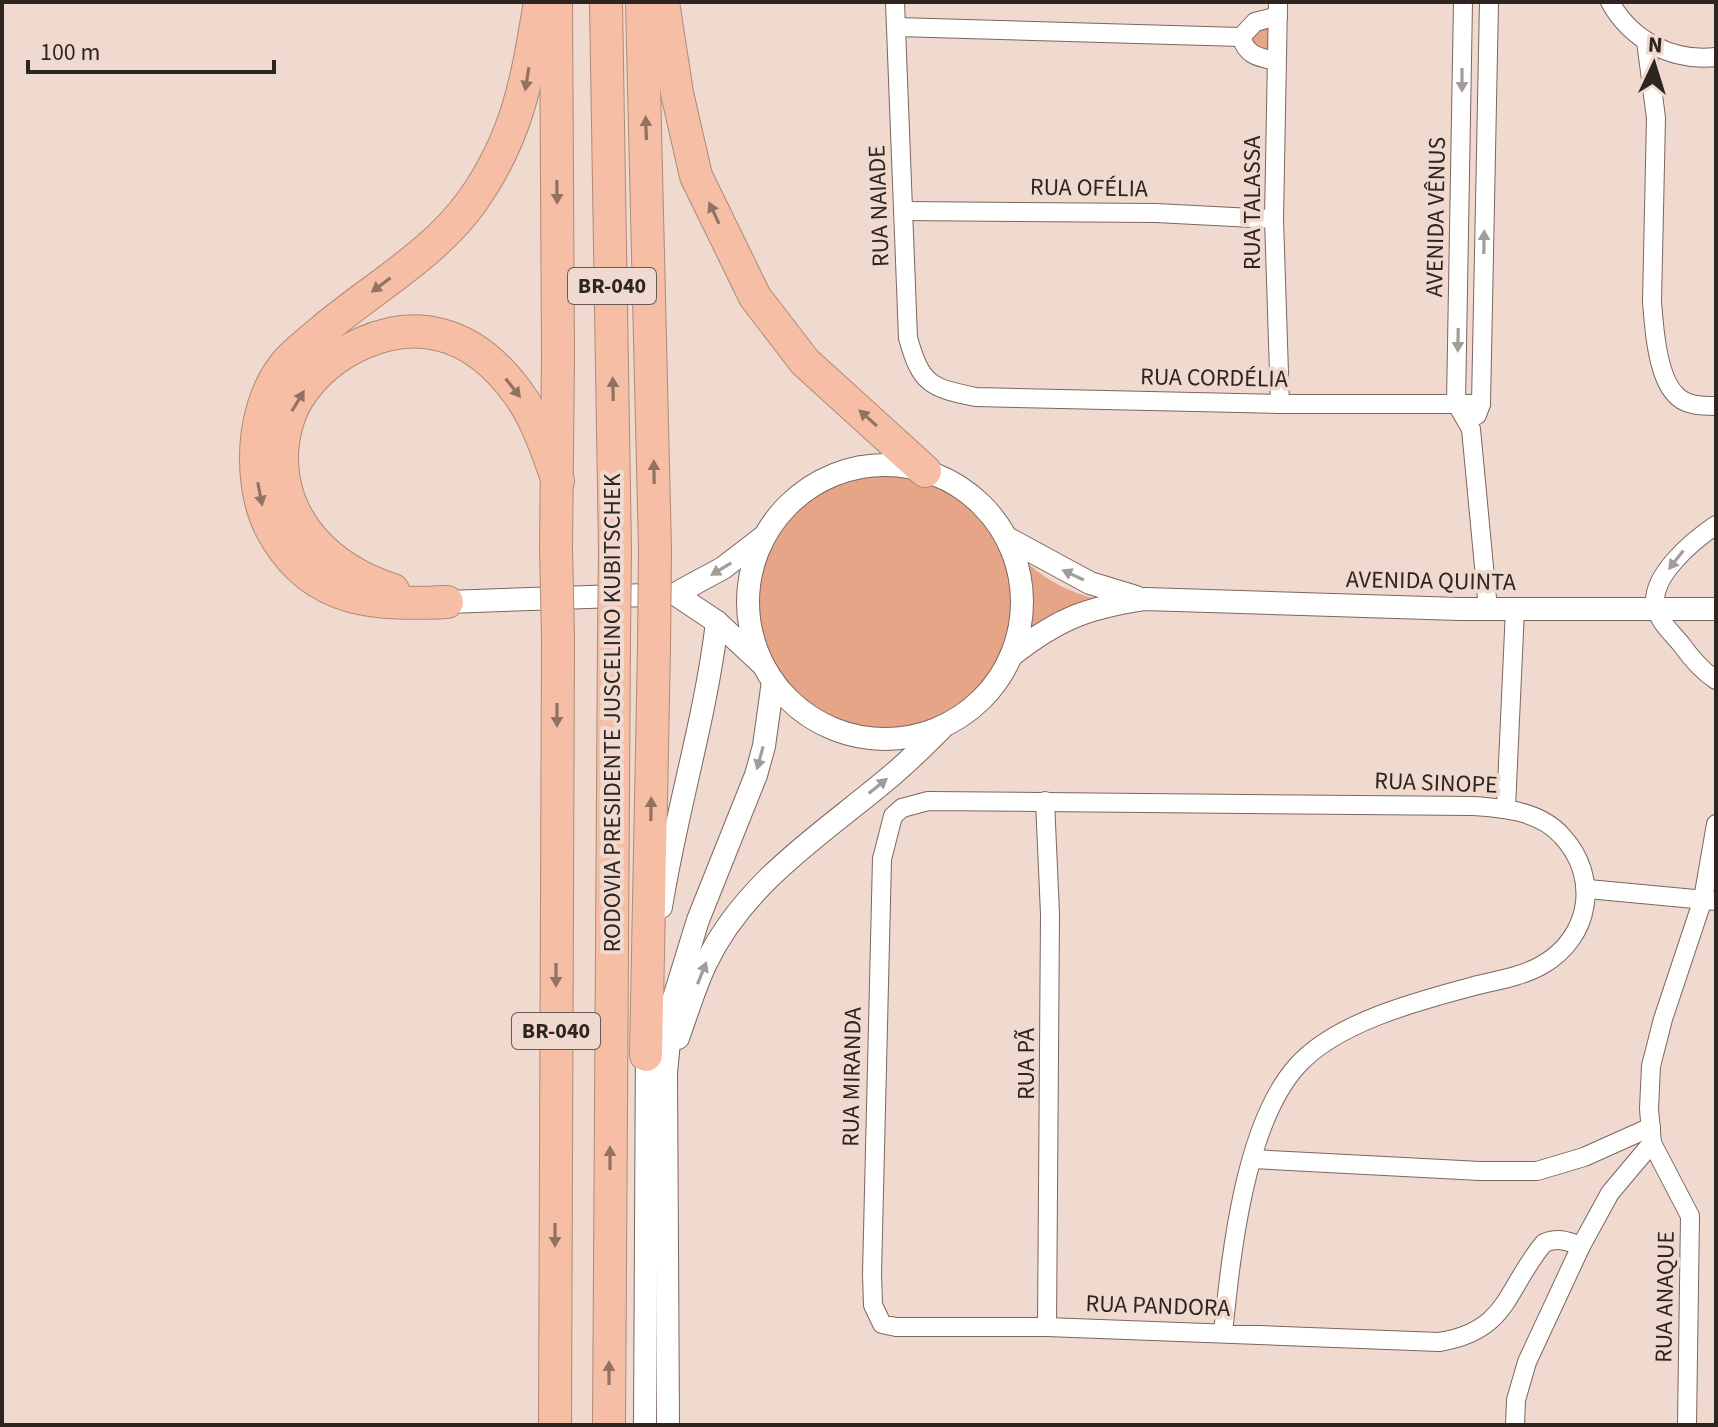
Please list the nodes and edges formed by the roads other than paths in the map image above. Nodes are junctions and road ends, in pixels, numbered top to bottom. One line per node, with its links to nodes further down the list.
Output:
1 (540, 2): 31 (highway, one-way to 31)
2 (556, 2): 25 (highway, BR-040, one-way to 25)
3 (606, 2): 55 (highway, RODOVIA PRESIDENTE JUSCELINO KUBITSCHEK / BR-040, one-way to 3, bridge)
4 (642, 2): 47 (highway, one-way to 4, bridge)
5 (663, 2): 24 (highway, one-way to 5)
6 (895, 2): 11 (street, RUA NAIADE)
7 (1463, 2): 19 (street, AVENIDA VÊNUS, one-way to 19)
8 (1489, 2): 21 (street, AVENIDA VÊNUS, one-way to 8)
9 (1610, 2): 13 (street)
10 (1278, 9): 12 (street); 15 (street, RUA TALASSA)
11 (897, 27): 12 (street); 16 (street, RUA NAIADE)
12 (1241, 37): 15 (street)
13 (1646, 41): 14 (street); 22 (street)
14 (1716, 57)
15 (1276, 61): 17 (street, RUA TALASSA)
16 (903, 211): 17 (street, RUA OFÉLIA); 18 (street, RUA NAIADE)
17 (1274, 219): 20 (street, RUA TALASSA)
18 (948, 391): 20 (street, RUA CORDÉLIA)
19 (1456, 403): 20 (street, RUA CORDÉLIA); 21 (street, RUA CORDÉLIA); 23 (street, AVENIDA VÊNUS)
20 (1280, 404)
21 (1481, 404): 23 (street, AVENIDA VÊNUS)
22 (1716, 406)
23 (1471, 429): 33 (street, AVENIDA VÊNUS)
24 (925, 471): 27 (street); 28 (street)
25 (558, 481): 31 (highway, one-way to 25); 54 (highway, BR-040, one-way to 54, bridge)
26 (1716, 525): 32 (street, one-way to 32)
27 (763, 538): 29 (street, one-way to 29); 38 (street)
28 (1007, 538): 30 (street, AVENIDA QUINTA, one-way to 28); 37 (street)
29 (675, 594): 31 (street); 36 (street)
30 (1145, 599): 33 (street, AVENIDA QUINTA); 37 (street, AVENIDA QUINTA)
31 (447, 602)
32 (1656, 608): 34 (street, AVENIDA QUINTA); 35 (street, AVENIDA QUINTA); 39 (street)
33 (1488, 609): 34 (street, AVENIDA QUINTA)
34 (1515, 609): 42 (street)
35 (1716, 609)
36 (717, 622): 38 (street); 47 (street)
37 (1012, 655): 40 (street)
38 (769, 674): 40 (street); 47 (street, one-way to 47)
39 (1716, 680)
40 (947, 724): 47 (street, one-way to 40)
41 (1045, 801): 42 (street, RUA SINOPE); 43 (street, RUA SINOPE); 52 (street, RUA PÃ)
42 (1506, 808): 45 (street, RUA SINOPE)
43 (893, 816): 51 (street, RUA MIRANDA)
44 (1716, 824): 46 (street, RUA ANAQUE)
45 (1588, 889): 46 (street); 49 (street)
46 (1710, 900): 48 (street, RUA ANAQUE)
47 (656, 1064): 56 (street); 57 (street)
48 (1651, 1135): 49 (street); 50 (street); 59 (street, RUA ANAQUE)
49 (1253, 1159): 53 (street)
50 (1581, 1246): 53 (street, RUA PANDORA); 58 (street)
51 (896, 1327): 52 (street, RUA PANDORA)
52 (1047, 1327): 53 (street, RUA PANDORA)
53 (1223, 1333)
54 (555, 1425)
55 (609, 1425)
56 (645, 1425)
57 (668, 1425)
58 (1515, 1425)
59 (1687, 1425)

